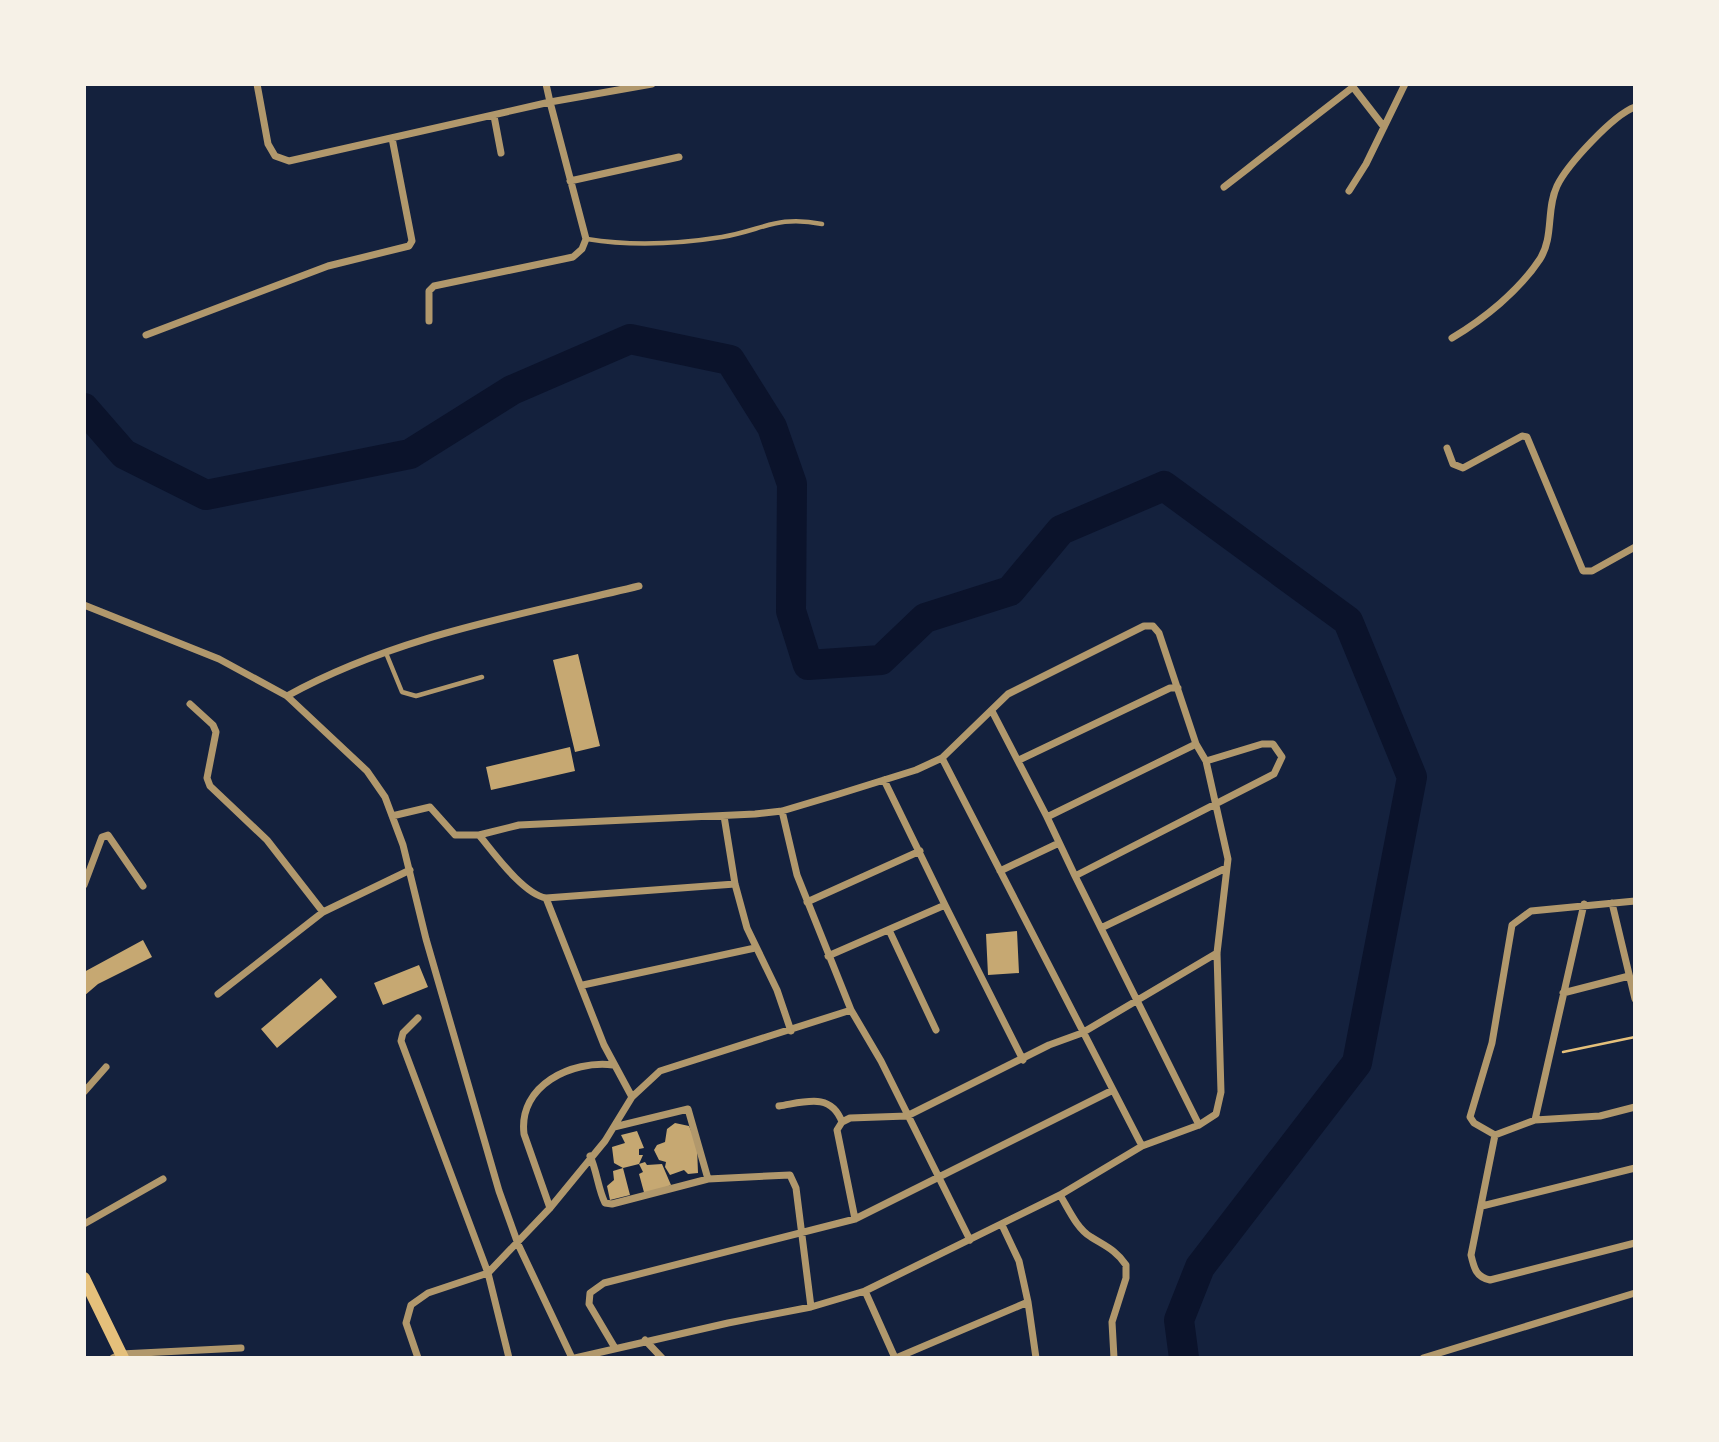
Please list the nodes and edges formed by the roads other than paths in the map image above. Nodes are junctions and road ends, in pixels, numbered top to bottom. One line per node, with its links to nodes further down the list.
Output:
1 (257, 84): 10 (street)
2 (546, 84): 6 (street)
3 (652, 84): 6 (street)
4 (1405, 84): 9 (street)
5 (1353, 86): 9 (street); 14 (street)
6 (550, 102): 8 (street); 13 (street)
7 (1635, 107): 20 (street)
8 (494, 116): 10 (street); 11 (street)
9 (1384, 127): 15 (street)
10 (393, 138): 19 (street)
11 (501, 153)
12 (679, 157): 13 (street)
13 (570, 181): 17 (street)
14 (1224, 187)
15 (1349, 191)
16 (822, 224): 17 (lane)
17 (586, 239): 18 (street)
18 (429, 321)
19 (146, 335)
20 (1452, 338)
21 (1447, 447): 22 (street)
22 (1635, 547)
23 (639, 586): 25 (street)
24 (84, 605): 28 (street)
25 (386, 652): 26 (lane); 28 (street)
26 (482, 677)
27 (1178, 688): 30 (street); 31 (street); 33 (street)
28 (287, 696): 39 (street)
29 (190, 704): 57 (street)
30 (992, 711): 32 (street); 33 (street)
31 (1196, 744): 34 (street); 40 (street)
32 (942, 758): 35 (street); 46 (street)
33 (1018, 760): 40 (street)
34 (1206, 761): 36 (street); 36 (street)
35 (884, 780): 37 (street); 43 (street)
36 (1218, 804): 44 (street); 47 (street)
37 (782, 811): 38 (street); 53 (street)
38 (724, 816): 41 (street); 48 (street)
39 (392, 817): 41 (street); 45 (street)
40 (1048, 817): 42 (street)
41 (479, 835): 51 (street)
42 (1059, 843): 46 (street); 47 (street)
43 (920, 851): 53 (street); 56 (street)
44 (1226, 868): 58 (street); 61 (street)
45 (410, 870): 57 (street); 103 (street)
46 (999, 872): 73 (street)
47 (1075, 876): 58 (street)
48 (735, 884): 51 (street); 60 (street)
49 (84, 885): 50 (street)
50 (143, 886)
51 (547, 898): 64 (street)
52 (1635, 901): 54 (street)
53 (807, 902): 62 (street)
54 (1612, 903): 55 (street); 63 (street)
55 (1584, 904): 65 (street); 87 (street)
56 (945, 905): 59 (street); 74 (street)
57 (323, 912): 66 (street)
58 (1101, 928): 68 (street)
59 (889, 930): 62 (street); 71 (street)
60 (755, 948): 64 (street); 72 (street)
61 (1217, 953): 68 (street); 85 (street)
62 (828, 956): 69 (street)
63 (1629, 976): 65 (street); 67 (street)
64 (583, 985): 75 (street)
65 (1563, 993): 83 (street)
66 (218, 994)
67 (1635, 999)
68 (1137, 1003): 73 (street); 85 (street)
69 (851, 1010): 72 (street); 82 (street)
70 (418, 1018): 104 (street)
71 (936, 1030)
72 (792, 1031): 79 (street)
73 (1082, 1033): 74 (street); 77 (street)
74 (1023, 1060): 82 (street)
75 (613, 1065): 79 (street); 96 (street)
76 (107, 1067): 78 (street)
77 (1111, 1091): 88 (street); 93 (street)
78 (84, 1092)
79 (632, 1097): 86 (street)
80 (779, 1106): 84 (street)
81 (1635, 1107): 83 (street)
82 (907, 1116): 84 (street); 93 (street)
83 (1535, 1120): 87 (street)
84 (842, 1122): 97 (street)
85 (1199, 1125): 88 (street)
86 (614, 1127): 89 (street); 92 (street)
87 (1495, 1135): 95 (street)
88 (1142, 1146): 94 (street)
89 (590, 1156): 92 (street); 96 (street)
90 (1635, 1168): 95 (street)
91 (163, 1179): 98 (street)
92 (708, 1179): 100 (street)
93 (939, 1179): 97 (street); 101 (street)
94 (1060, 1195): 99 (street); 120 (street)
95 (1482, 1206): 102 (street)
96 (550, 1208): 103 (street)
97 (855, 1219): 100 (street)
98 (84, 1224)
99 (1002, 1225): 101 (street); 108 (street)
100 (800, 1236): 109 (street); 112 (street)
101 (970, 1240): 106 (street)
102 (1635, 1242)
103 (517, 1244): 104 (street); 116 (street)
104 (488, 1273): 114 (street); 115 (street)
105 (84, 1278): 113 (main road)
106 (865, 1291): 109 (street); 118 (street)
107 (1635, 1293): 121 (street)
108 (1028, 1302): 118 (street); 119 (street)
109 (811, 1307): 110 (street)
110 (645, 1340): 112 (street); 117 (street)
111 (241, 1348): 113 (street)
112 (615, 1348): 116 (street)
113 (119, 1357)
114 (418, 1358)
115 (509, 1358)
116 (574, 1358)
117 (662, 1358)
118 (895, 1358)
119 (1036, 1358)
120 (1114, 1358)
121 (1423, 1358)

